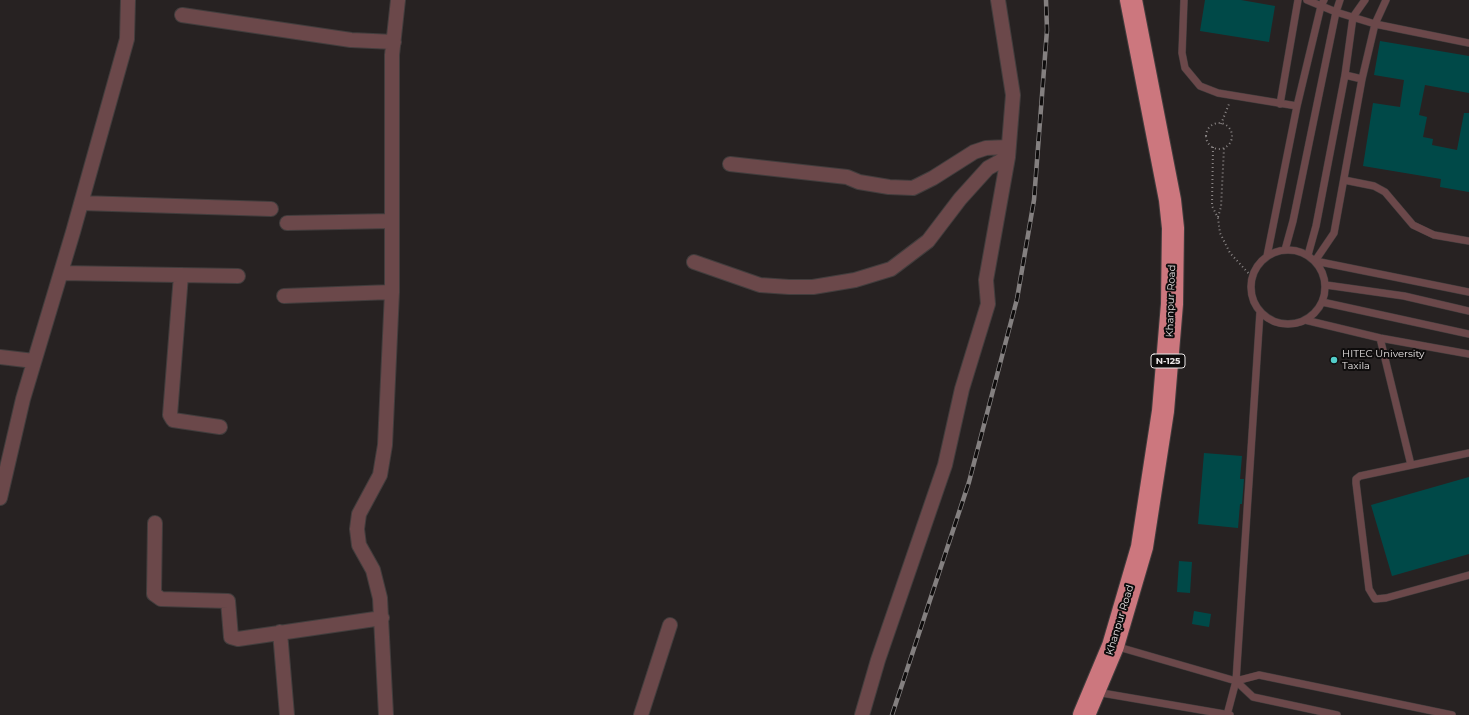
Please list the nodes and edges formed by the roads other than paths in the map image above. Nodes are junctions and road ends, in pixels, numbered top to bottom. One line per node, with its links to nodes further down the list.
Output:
1 (128, 0): 25 (street)
2 (398, 0): 16 (street)
3 (998, 0): 22 (street)
4 (1132, 0): 60 (highway, Khanpur Road / N-125)
5 (1184, 0): 20 (lane)
6 (1298, 0): 20 (lane)
7 (1307, 0): 11 (lane)
8 (1340, 0): 12 (lane)
9 (1365, 0): 14 (lane)
10 (1386, 0): 15 (lane)
11 (1323, 3): 12 (lane); 21 (lane)
12 (1336, 12): 14 (lane); 30 (lane)
13 (182, 14): 16 (street)
14 (1354, 17): 15 (lane); 18 (lane)
15 (1375, 24): 17 (lane); 19 (lane)
16 (394, 42): 27 (street)
17 (1469, 43)
18 (1345, 75): 19 (lane); 31 (lane)
19 (1362, 79): 24 (lane)
20 (1280, 104): 21 (lane)
21 (1297, 106): 32 (lane)
22 (1008, 152): 23 (street); 34 (street); 66 (street)
23 (730, 164)
24 (1344, 180): 29 (lane); 33 (lane)
25 (81, 203): 26 (street); 35 (street)
26 (271, 209)
27 (392, 222): 28 (street); 39 (street)
28 (287, 223)
29 (1469, 241)
30 (1285, 250): 31 (lane); 32 (lane)
31 (1308, 255): 33 (lane)
32 (1266, 256): 44 (lane)
33 (1315, 261): 38 (lane); 40 (lane)
34 (694, 262)
35 (61, 273): 36 (street); 50 (street)
36 (181, 275): 37 (street); 51 (street)
37 (238, 276)
38 (1326, 285): 42 (lane); 43 (lane)
39 (392, 292): 41 (street); 57 (street)
40 (1469, 292)
41 (284, 296)
42 (1322, 302): 45 (lane); 46 (lane)
43 (1469, 311)
44 (1260, 312): 45 (lane); 61 (lane)
45 (1305, 320): 47 (lane)
46 (1469, 334)
47 (1380, 338): 48 (lane); 53 (lane)
48 (1469, 354)
49 (0, 357): 50 (street)
50 (34, 361): 54 (street)
51 (220, 427)
52 (1469, 453): 53 (lane)
53 (1411, 465): 56 (lane)
54 (0, 498)
55 (155, 523): 59 (street)
56 (1469, 575)
57 (382, 618): 59 (street); 64 (street)
58 (670, 625): 65 (street)
59 (280, 632): 63 (street)
60 (1114, 646): 61 (lane); 62 (highway, Khanpur Road / N-125)
61 (1236, 681): 68 (lane); 69 (lane); 70 (lane)
62 (1094, 692): 67 (highway, Khanpur Road / N-125); 68 (lane)
63 (287, 715)
64 (386, 715)
65 (641, 715)
66 (862, 715)
67 (1084, 715)
68 (1228, 715)
69 (1337, 715)
70 (1452, 715)

